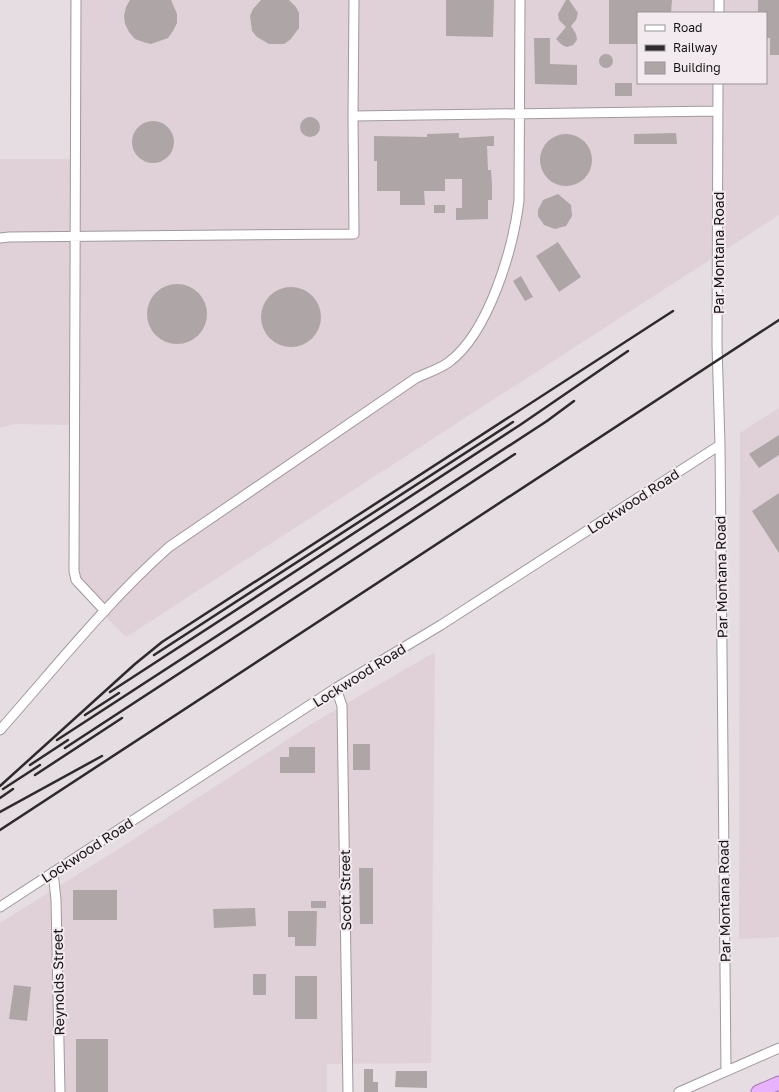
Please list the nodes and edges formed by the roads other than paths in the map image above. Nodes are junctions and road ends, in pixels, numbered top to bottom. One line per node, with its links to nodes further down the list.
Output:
1 (76, 0): 11 (street)
2 (354, 0): 9 (street)
3 (520, 0): 8 (street)
4 (719, 0): 5 (street)
5 (719, 12)
6 (718, 84): 7 (street, Par Montana Road)
7 (718, 111): 8 (street); 12 (street, Par Montana Road)
8 (519, 114): 9 (street); 13 (street)
9 (353, 116): 11 (street)
10 (0, 238): 11 (street)
11 (76, 238): 13 (street)
12 (720, 445): 14 (street, Lockwood Road); 19 (street, Par Montana Road)
13 (105, 612): 15 (street)
14 (336, 688): 16 (street, Lockwood Road); 22 (street, Scott Street)
15 (0, 730)
16 (53, 872): 17 (street, Lockwood Road); 21 (street, Reynolds Street)
17 (0, 908)
18 (779, 1048): 19 (street)
19 (726, 1071): 23 (street)
20 (779, 1083): 24 (highway)
21 (60, 1092)
22 (348, 1092)
23 (679, 1092)
24 (758, 1092)

